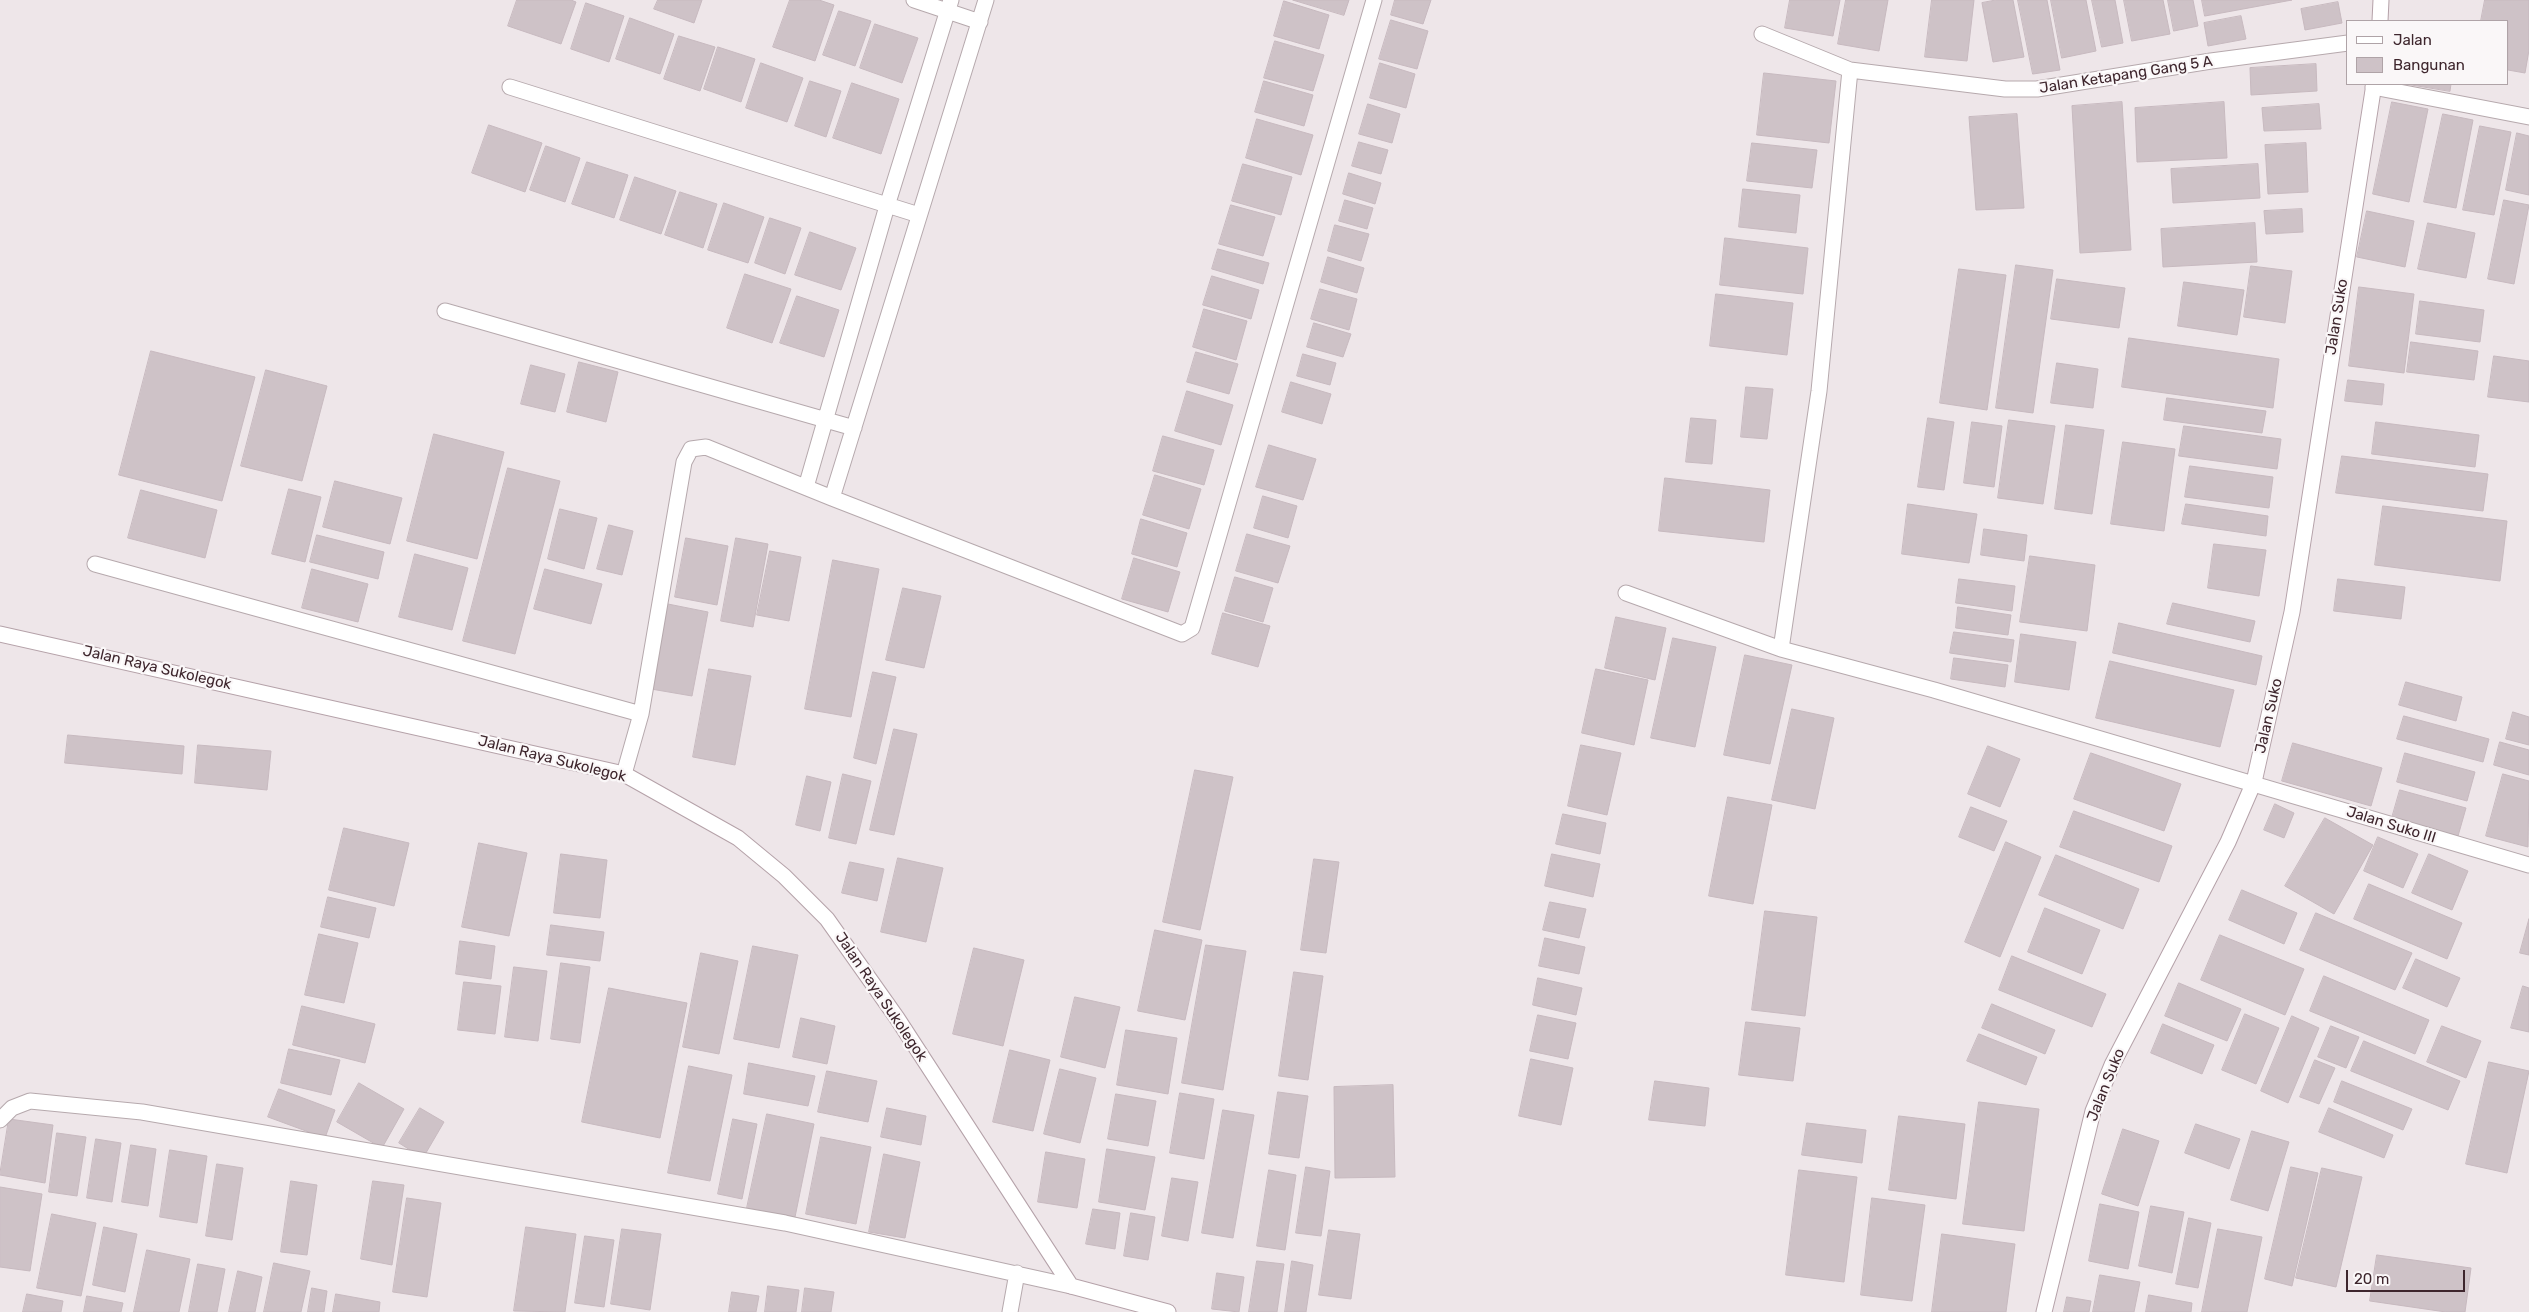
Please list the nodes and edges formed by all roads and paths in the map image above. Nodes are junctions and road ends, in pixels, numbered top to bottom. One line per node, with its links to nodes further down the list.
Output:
1 (914, 0): 5 (street)
2 (986, 0): 7 (street)
3 (1374, 0): 20 (street)
4 (2381, 0): 6 (street)
5 (949, 6): 7 (street); 14 (street)
6 (2380, 20)
7 (980, 22): 15 (street)
8 (1762, 34): 10 (street, Jalan Ketapang Gang 5 A)
9 (2346, 43): 10 (street, Jalan Ketapang Gang 5 A)
10 (1850, 70): 24 (street)
11 (2373, 85): 13 (street); 27 (street, Jalan Suko)
12 (510, 87): 14 (street)
13 (2529, 117)
14 (887, 206): 15 (street); 17 (street)
15 (919, 215): 18 (street)
16 (445, 311): 17 (street)
17 (826, 419): 18 (street); 19 (street)
18 (854, 428): 20 (street)
19 (806, 487): 20 (street); 25 (street)
20 (832, 498)
21 (95, 564): 25 (street)
22 (1626, 593): 24 (street, Jalan Suko III)
23 (0, 634): 26 (street, Jalan Raya Sukolegok)
24 (1780, 650): 27 (street, Jalan Suko III)
25 (641, 714): 26 (street)
26 (624, 774): 31 (street, Jalan Raya Sukolegok)
27 (2254, 782): 28 (street, Jalan Suko III); 34 (street, Jalan Suko)
28 (2529, 865)
29 (0, 1120): 30 (street)
30 (1017, 1273): 31 (street); 32 (street)
31 (1071, 1286): 33 (street)
32 (1010, 1312)
33 (1168, 1312)
34 (2044, 1312)

